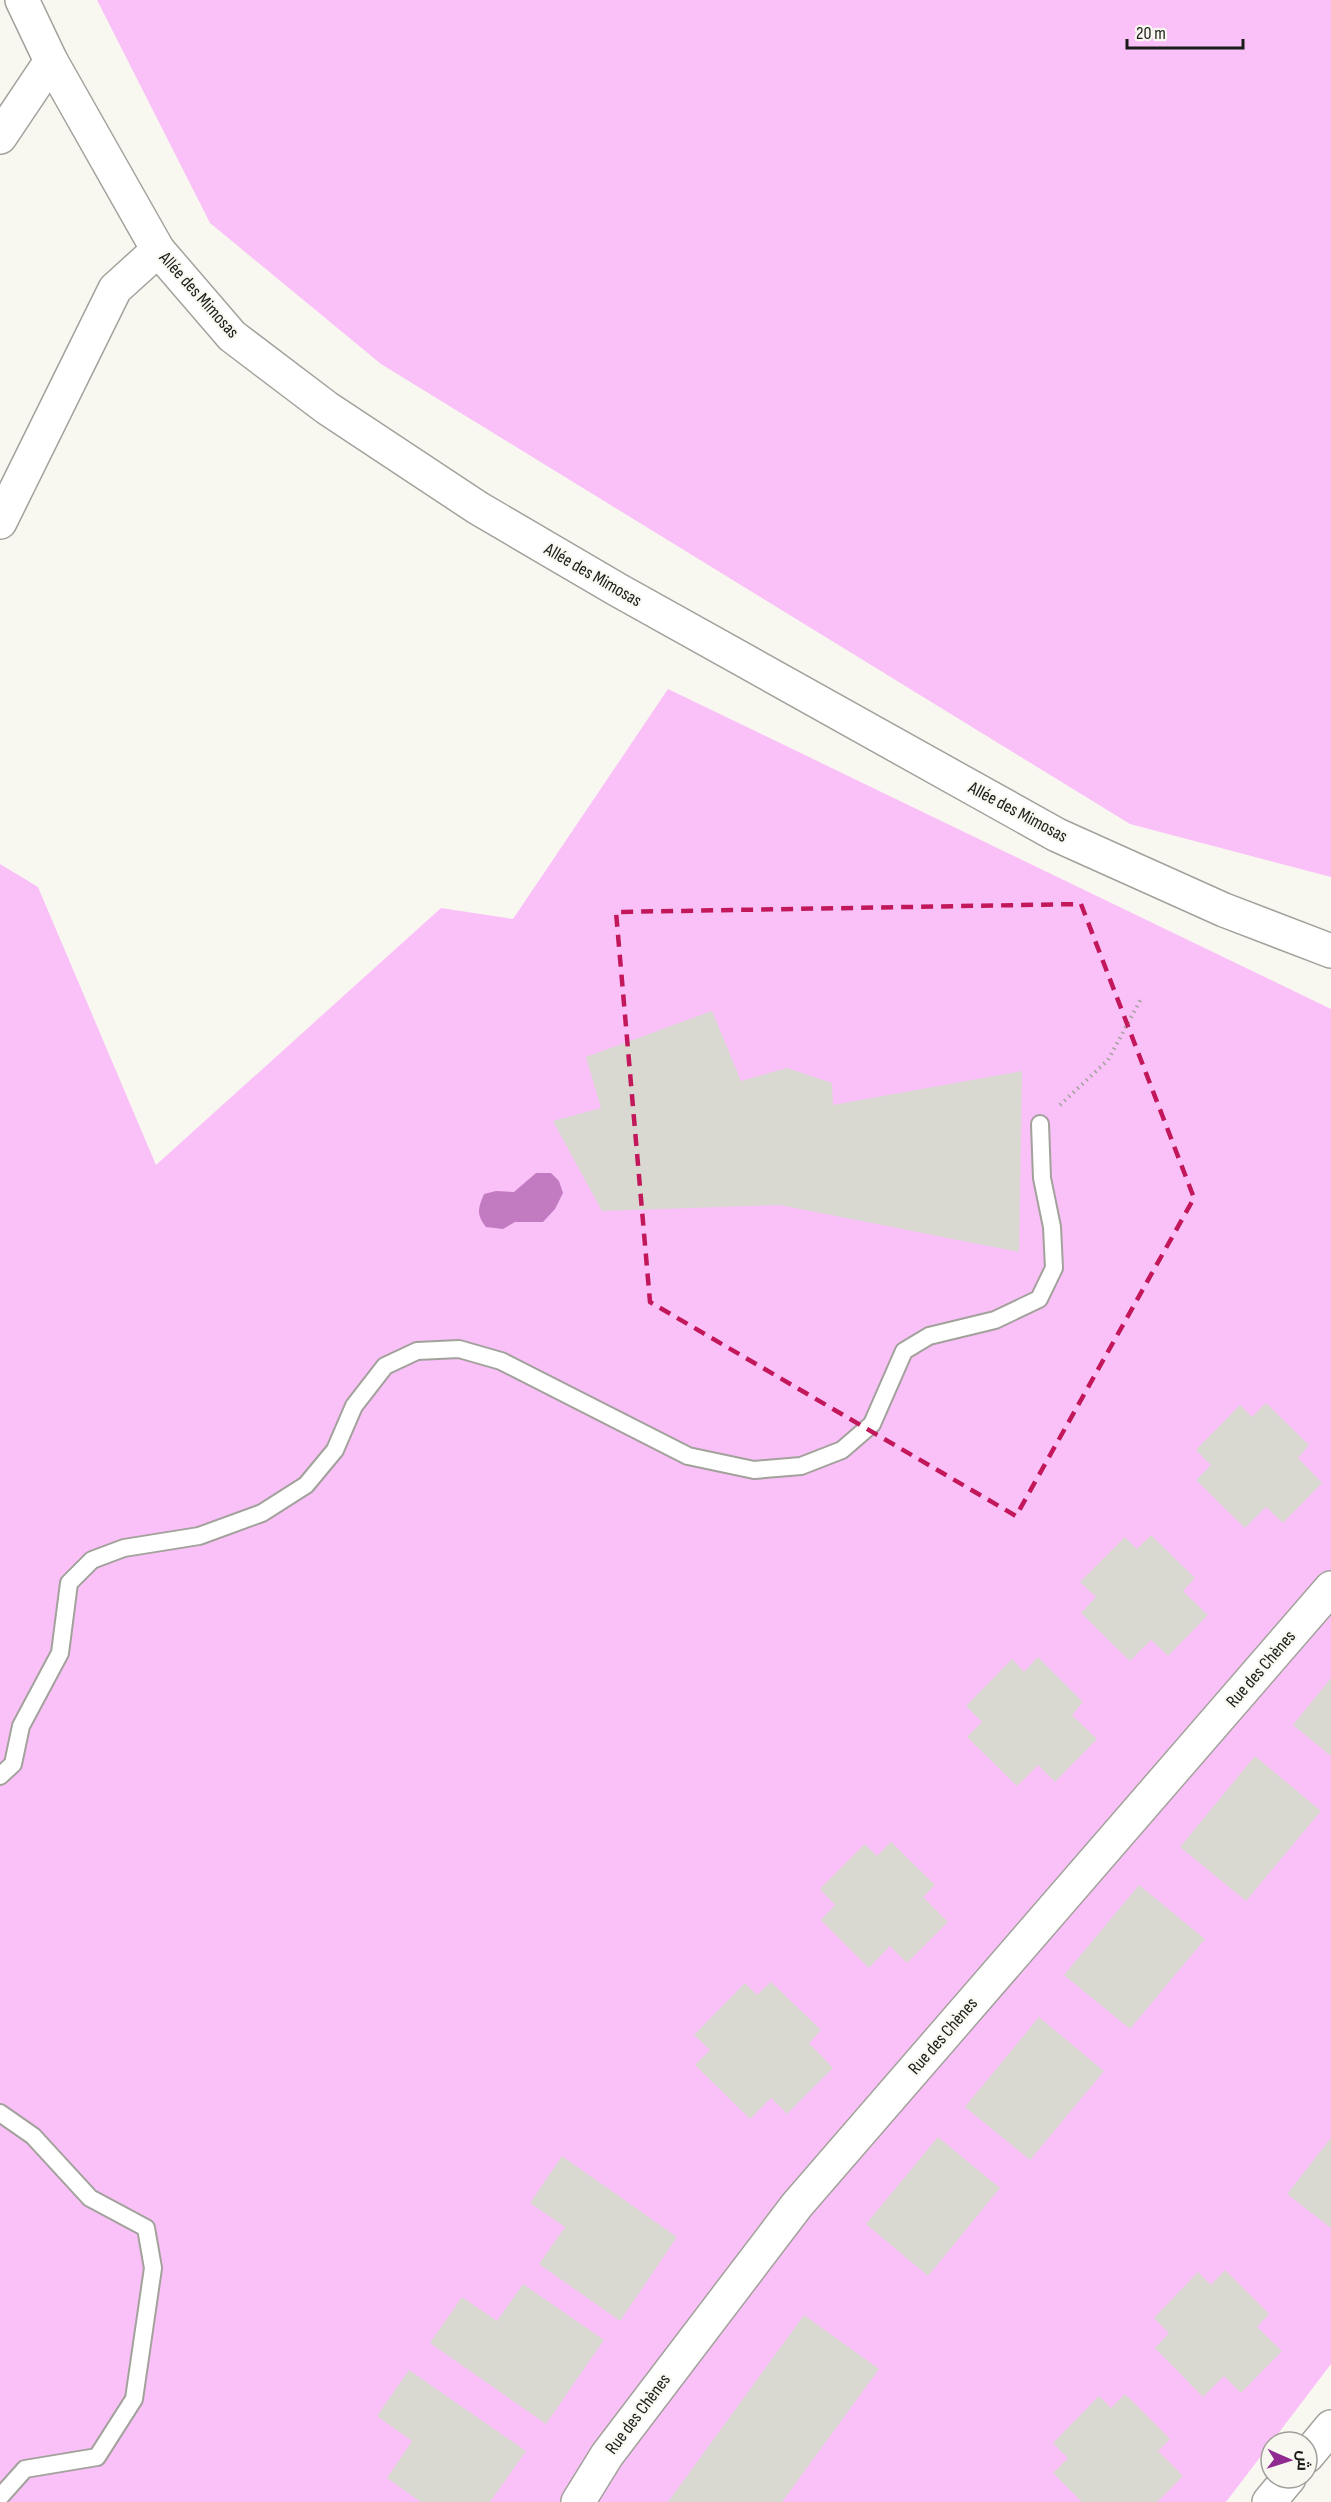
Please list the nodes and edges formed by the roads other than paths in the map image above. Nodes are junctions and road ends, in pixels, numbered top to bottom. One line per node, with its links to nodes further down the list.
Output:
1 (21, 1): 2 (street, Allée des Mimosas)
2 (51, 61): 3 (street); 4 (street, Allée des Mimosas)
3 (0, 137)
4 (158, 250): 5 (street); 6 (street, Allée des Mimosas)
5 (0, 522)
6 (1331, 951)
7 (1040, 1124): 9 (lane)
8 (1331, 1588): 15 (street, Rue des Chènes)
9 (0, 1776)
10 (0, 2113): 14 (lane)
11 (1331, 2427): 12 (street)
12 (1319, 2442)
13 (1279, 2490): 16 (street)
14 (0, 2497)
15 (578, 2502)
16 (1269, 2502)

